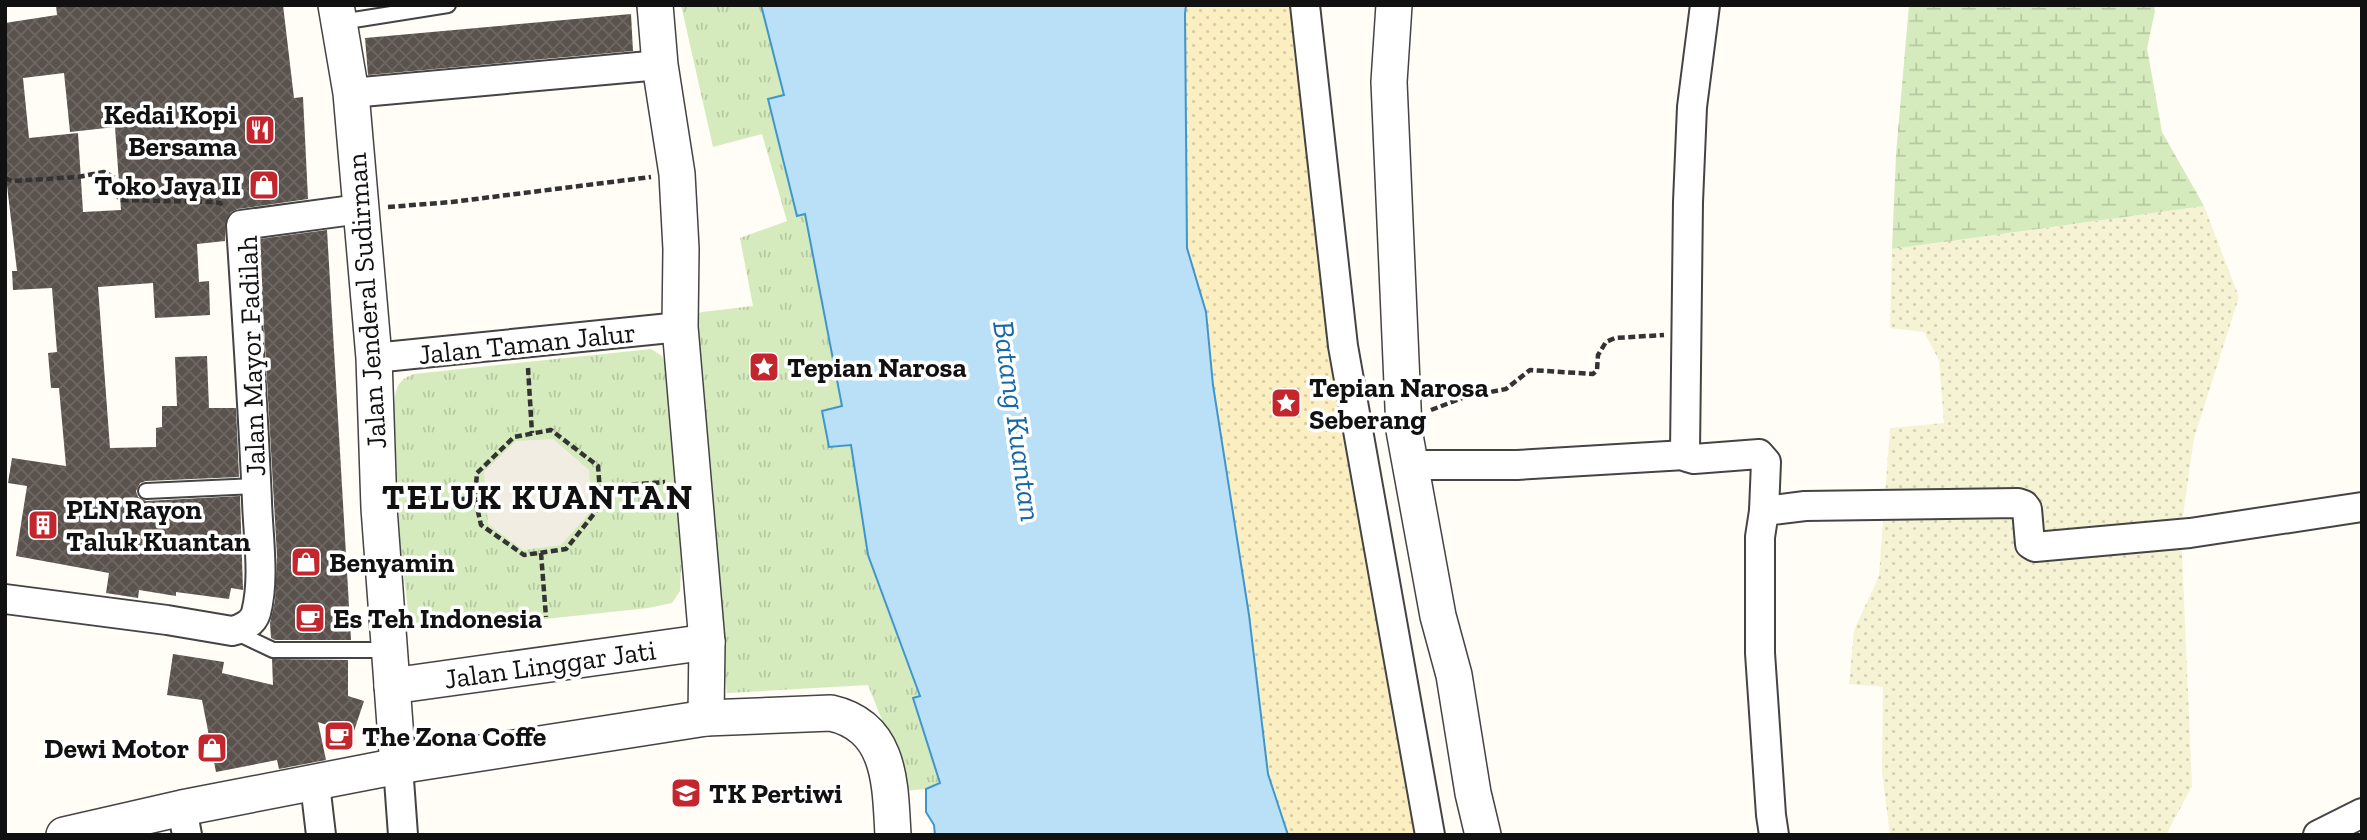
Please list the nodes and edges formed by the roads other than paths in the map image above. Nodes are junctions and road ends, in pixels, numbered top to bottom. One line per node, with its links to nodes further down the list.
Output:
1 (448, 5): 6 (lane)
2 (655, 5): 7 (street)
3 (1305, 5): 32 (street)
4 (1394, 5): 13 (street)
5 (1705, 5): 12 (street)
6 (338, 14): 8 (street, Jalan Jenderal Sudirman)
7 (660, 65): 8 (street); 10 (street)
8 (351, 93): 9 (street, Jalan Jenderal Sudirman)
9 (360, 209): 11 (street, Jalan Jenderal Sudirman); 14 (street, Jalan Mayor Fadilah)
10 (680, 327): 11 (street, Jalan Taman Jalur); 20 (street)
11 (374, 358): 21 (street, Jalan Jenderal Sudirman)
12 (1685, 454): 13 (street); 17 (street)
13 (1410, 465): 33 (street)
14 (256, 486): 15 (lane); 19 (street, Jalan Mayor Fadilah)
15 (146, 491)
16 (2362, 507): 17 (street)
17 (1764, 511): 34 (street)
18 (5, 599): 19 (street)
19 (232, 631): 21 (lane)
20 (708, 642): 22 (street, Jalan Linggar Jati); 23 (street)
21 (389, 650): 22 (street, Jalan Jenderal Sudirman)
22 (392, 686): 24 (street, Jalan Jenderal Sudirman)
23 (706, 718): 24 (street); 31 (street)
24 (398, 766): 25 (street); 30 (street)
25 (315, 784): 27 (street); 29 (street)
26 (2362, 813): 35 (street)
27 (185, 822): 28 (street)
28 (64, 835)
29 (321, 835)
30 (403, 835)
31 (893, 835)
32 (1430, 835)
33 (1483, 835)
34 (1774, 835)
35 (2318, 835)

